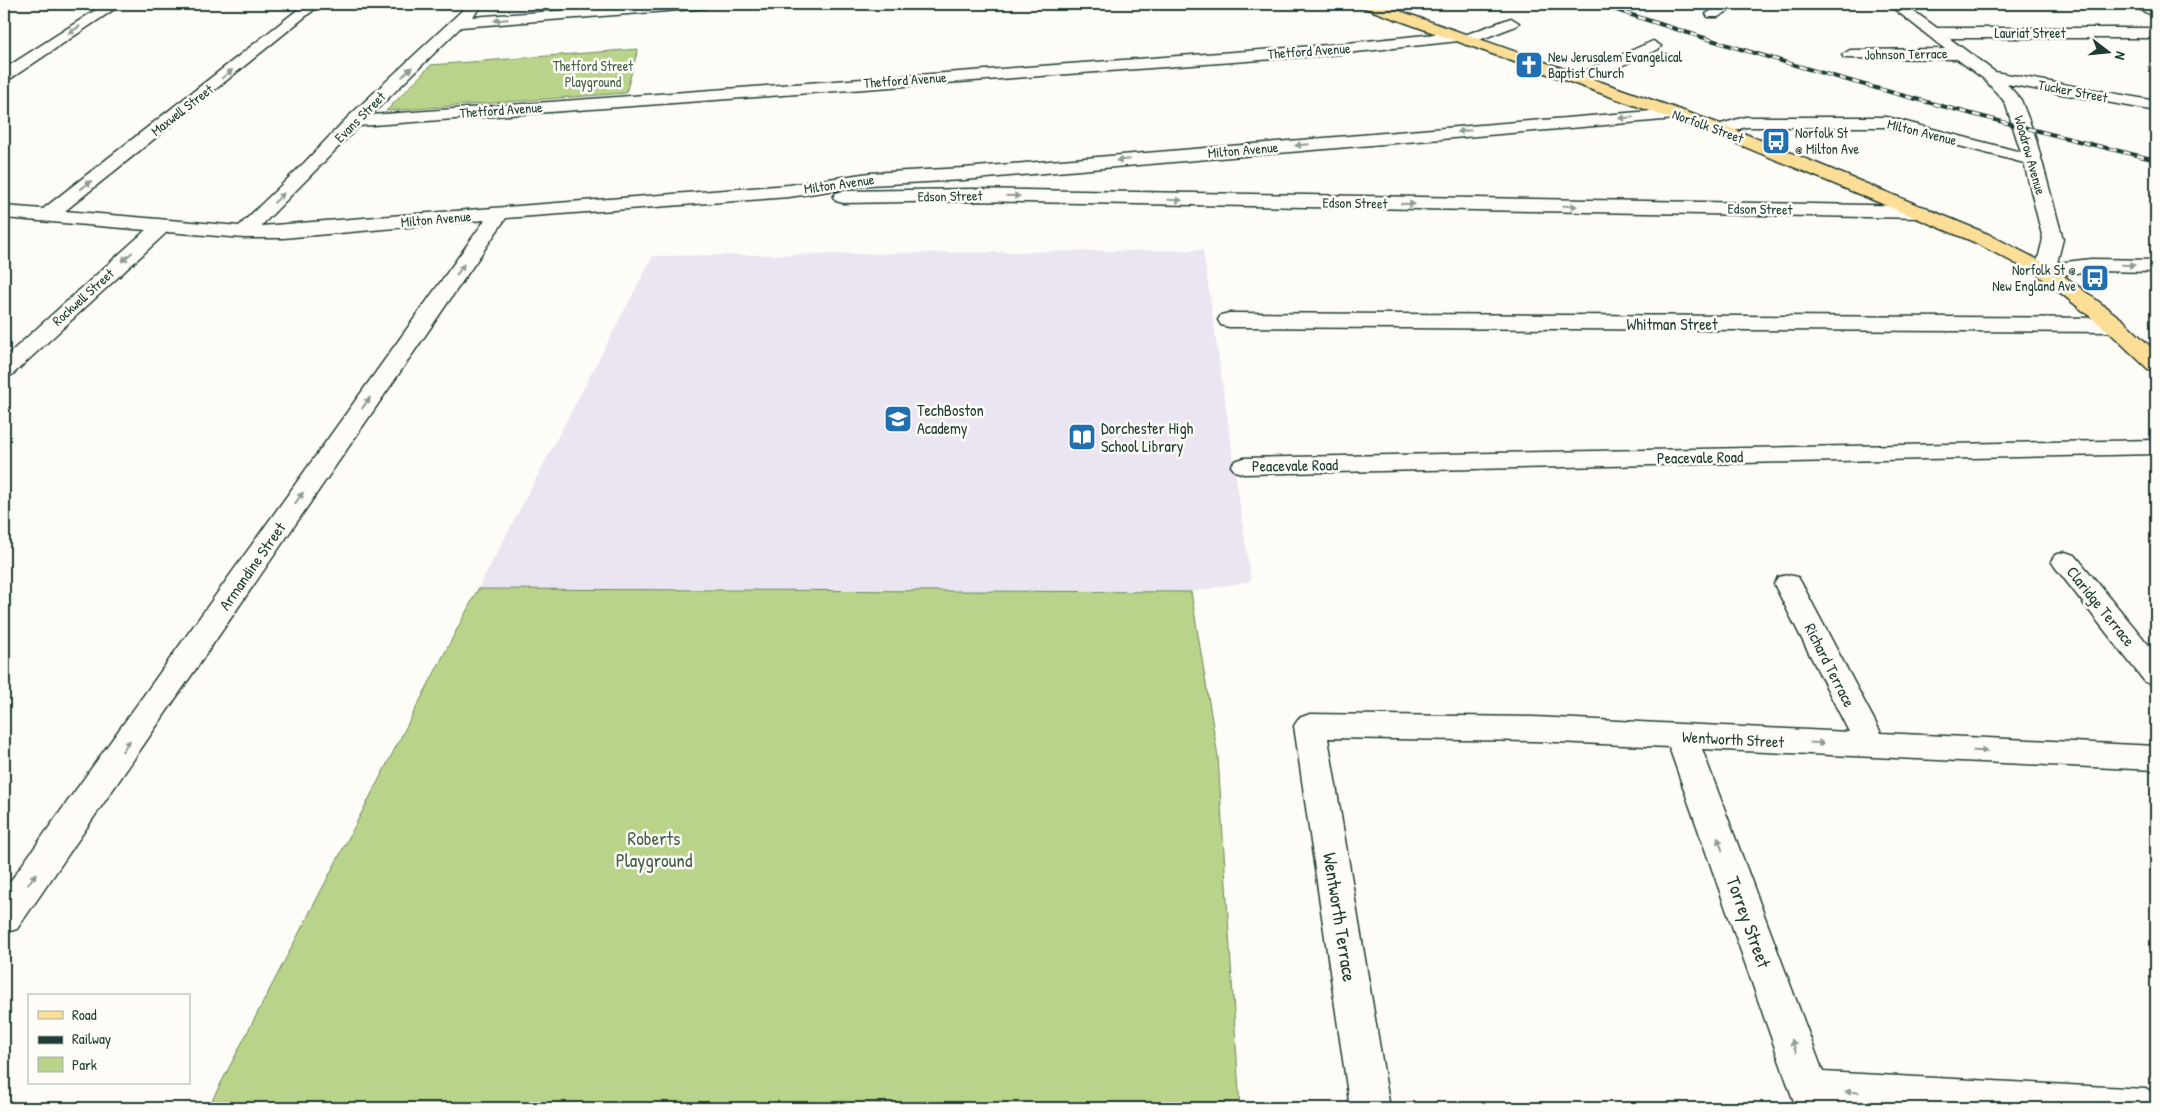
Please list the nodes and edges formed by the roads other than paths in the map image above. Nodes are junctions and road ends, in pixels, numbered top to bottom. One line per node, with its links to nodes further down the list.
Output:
1 (115, 4): 19 (street, one-way to 19)
2 (314, 4): 34 (street, Maxwell Street, one-way to 2)
3 (477, 4): 11 (street, Evans Street)
4 (706, 4): 11 (street, one-way to 11)
5 (1368, 4): 15 (main road, Norfolk Street)
6 (1733, 4): 10 (street)
7 (1895, 4): 14 (street, Woodrow Avenue)
8 (2139, 4): 9 (street)
9 (2156, 13)
10 (1713, 14)
11 (457, 23): 24 (street, Evans Street, one-way to 11)
12 (1511, 23): 15 (street, Thetford Avenue)
13 (2156, 32): 14 (street, Lauriat Street)
14 (1935, 33): 17 (street, Woodrow Avenue)
15 (1461, 38): 21 (main road, Norfolk Street); 24 (street, Thetford Avenue)
16 (1653, 46): 21 (street)
17 (1961, 54): 18 (street, Johnson Terrace); 20 (street, Woodrow Avenue)
18 (1850, 56)
19 (4, 76)
20 (1990, 76): 22 (street, Tucker Street); 26 (street, Woodrow Avenue)
21 (1579, 79): 23 (main road, Norfolk Street)
22 (2156, 106)
23 (1674, 114): 25 (main road, Norfolk Street); 27 (street, Milton Avenue, one-way to 27)
24 (354, 121): 36 (street, Evans Street, one-way to 24)
25 (1720, 130): 26 (street, Milton Avenue); 32 (main road, Norfolk Street)
26 (2032, 160): 38 (street, Woodrow Avenue)
27 (923, 175): 28 (street, Milton Avenue); 30 (street)
28 (871, 188): 29 (street, Edson Street); 30 (street, Edson Street)
29 (789, 191): 33 (street, Milton Avenue)
30 (924, 197): 32 (street, Edson Street, one-way to 32)
31 (4, 212): 34 (street, Milton Avenue)
32 (1921, 212): 38 (main road, Norfolk Street)
33 (499, 214): 36 (street, Milton Avenue); 52 (street, Armandine Street, one-way to 33)
34 (48, 215): 35 (street, Milton Avenue)
35 (163, 225): 36 (street, Milton Avenue); 42 (street, Rockwell Street, one-way to 42)
36 (244, 232)
37 (2156, 266): 38 (street, one-way to 37)
38 (2045, 271): 40 (main road, Norfolk Street)
39 (1229, 320): 40 (street, Whitman Street)
40 (2115, 325): 41 (main road, Norfolk Street)
41 (2156, 364)
42 (4, 370)
43 (2156, 447): 44 (street, Peacevale Road)
44 (1244, 466)
45 (2065, 561): 47 (street, Claridge Terrace)
46 (1788, 584): 50 (street, Richard Terrace)
47 (2156, 674)
48 (1310, 726): 49 (street, Wentworth Street); 54 (street, Wentworth Terrace)
49 (1681, 736): 50 (street, Wentworth Street, one-way to 50); 53 (street, Torrey Street, one-way to 49)
50 (1872, 746): 51 (street, Wentworth Street, one-way to 51)
51 (2156, 758)
52 (4, 918)
53 (1813, 1099): 55 (street, one-way to 53)
54 (1370, 1108)
55 (2145, 1108)

